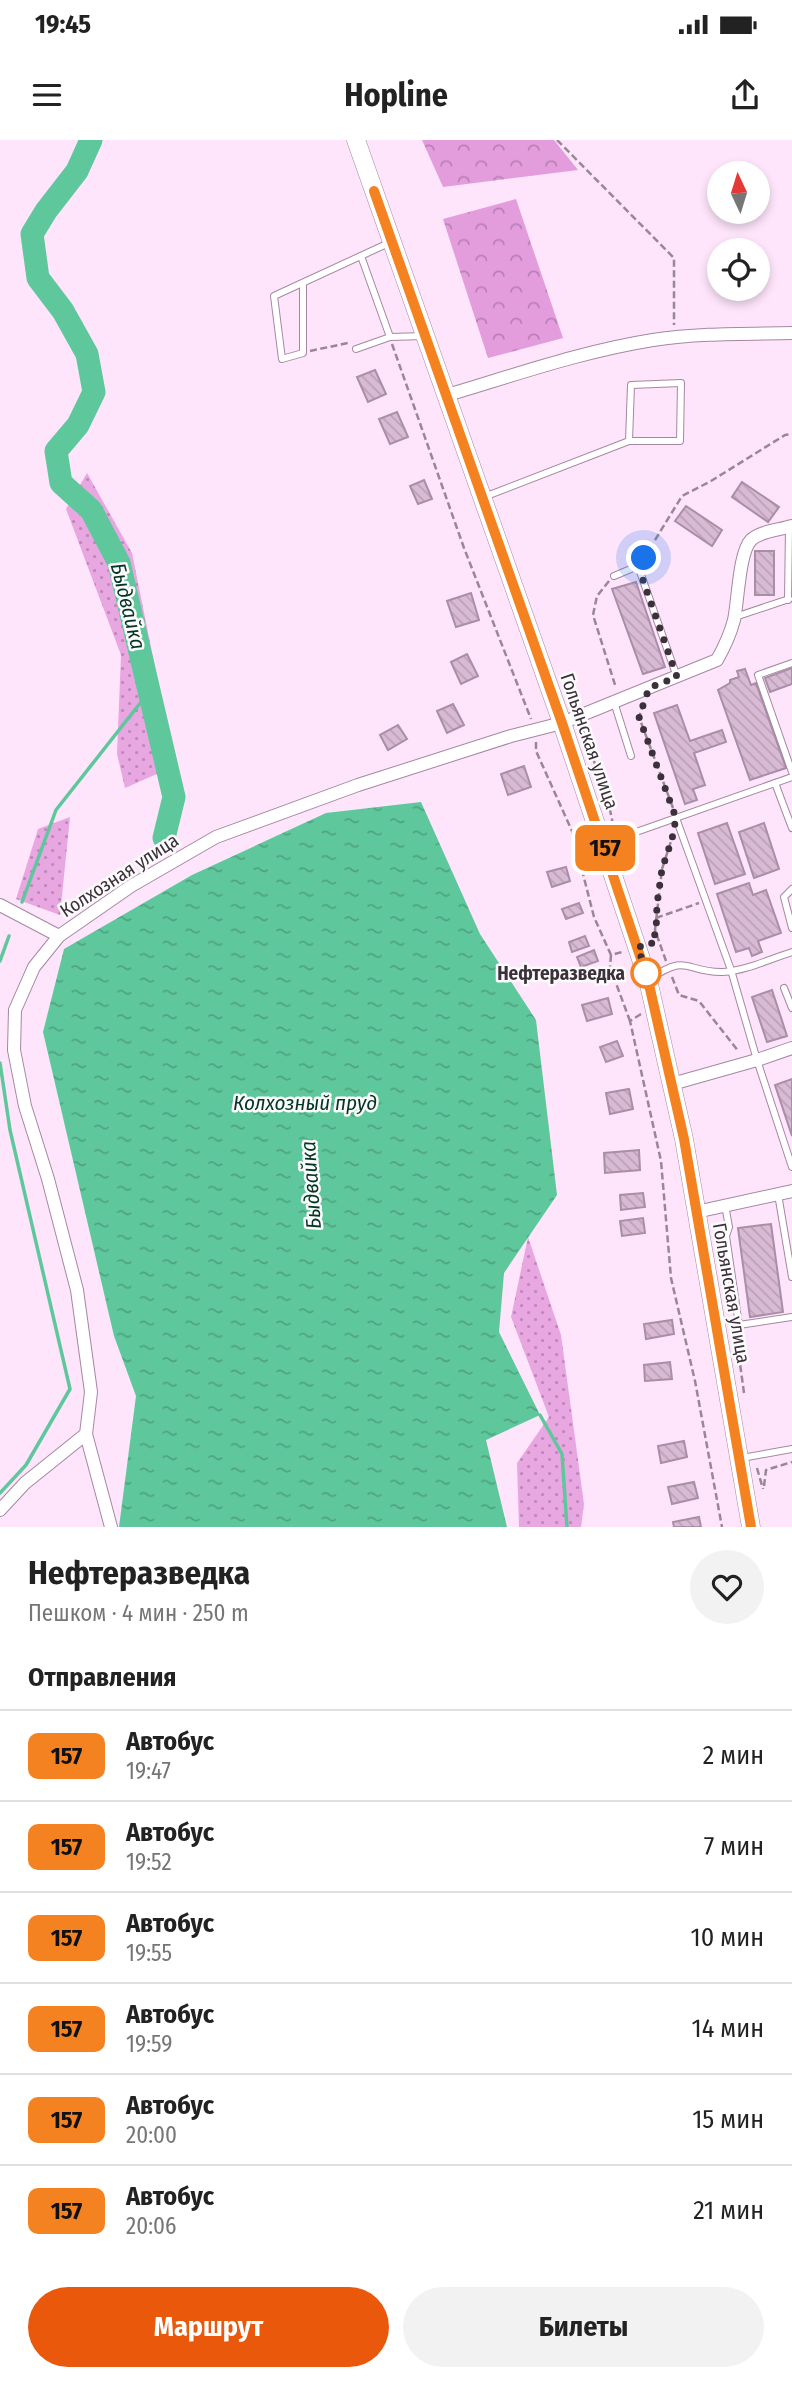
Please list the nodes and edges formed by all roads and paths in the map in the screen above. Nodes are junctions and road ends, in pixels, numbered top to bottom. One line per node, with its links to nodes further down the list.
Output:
1 (356, 140): 3 (main road, Гольянская улица)
2 (557, 140): 9 (path)
3 (392, 241): 4 (lane); 7 (main road, Гольянская улица)
4 (361, 256): 5 (lane); 8 (lane)
5 (303, 283): 11 (lane); 11 (lane)
6 (792, 333): 9 (street)
7 (426, 335): 8 (lane); 12 (main road, Гольянская улица)
8 (390, 337): 10 (lane); 26 (path)
9 (673, 338): 12 (street)
10 (356, 349): 11 (path)
11 (303, 353)
12 (447, 395): 15 (main road, Гольянская улица)
13 (792, 434): 17 (path)
14 (629, 441): 14 (lane); 15 (lane)
15 (483, 498): 25 (main road, Гольянская улица)
16 (791, 527): 19 (lane); 20 (street, Колхозная улица)
17 (638, 566): 18 (lane); 22 (lane)
18 (614, 576): 24 (path)
19 (790, 599): 20 (lane)
20 (735, 617): 22 (street, Колхозная улица)
21 (792, 663): 28 (lane)
22 (677, 677): 23 (street, Колхозная улица)
23 (649, 688): 24 (street, Колхозная улица); 30 (path)
24 (617, 701): 25 (street, Колхозная улица); 27 (lane)
25 (569, 721): 26 (street, Колхозная улица); 32 (main road, Гольянская улица); 32 (path)
26 (535, 730): 39 (street, Колхозная улица); 42 (path)
27 (631, 756)
28 (792, 774): 29 (lane)
29 (775, 783): 30 (lane); 31 (lane)
30 (676, 818): 32 (lane); 34 (lane); 36 (path)
31 (792, 828)
32 (610, 841): 40 (main road, Гольянская улица)
33 (792, 889): 37 (lane)
34 (706, 901): 36 (path); 44 (lane)
35 (0, 905): 39 (street)
36 (656, 918): 38 (path)
37 (792, 929)
38 (656, 934): 40 (path); 43 (path)
39 (59, 936): 62 (street, Колхозная улица)
40 (638, 947): 42 (path); 45 (main road, Гольянская улица)
41 (792, 952): 44 (lane)
42 (611, 955): 49 (path)
43 (669, 967): 44 (lane); 45 (lane); 51 (path)
44 (731, 970): 51 (lane)
45 (648, 980): 48 (main road, Гольянская улица)
46 (785, 988): 47 (lane)
47 (792, 1008)
48 (655, 1010): 49 (path); 52 (main road, Гольянская улица)
49 (630, 1021): 68 (path)
50 (792, 1048): 51 (street)
51 (752, 1061): 52 (street); 53 (lane)
52 (673, 1084): 57 (main road, Гольянская улица)
53 (792, 1167)
54 (792, 1191): 55 (street)
55 (778, 1194): 56 (street); 58 (lane)
56 (725, 1205): 57 (street); 60 (lane)
57 (696, 1212): 64 (main road, Гольянская улица)
58 (792, 1277)
59 (792, 1317): 60 (lane)
60 (739, 1325): 61 (path)
61 (746, 1401)
62 (86, 1434): 66 (street); 67 (street)
63 (792, 1449): 64 (lane)
64 (747, 1457): 65 (path); 69 (main road, Гольянская улица)
65 (792, 1462)
66 (0, 1510)
67 (111, 1527)
68 (722, 1527)
69 (751, 1527)

